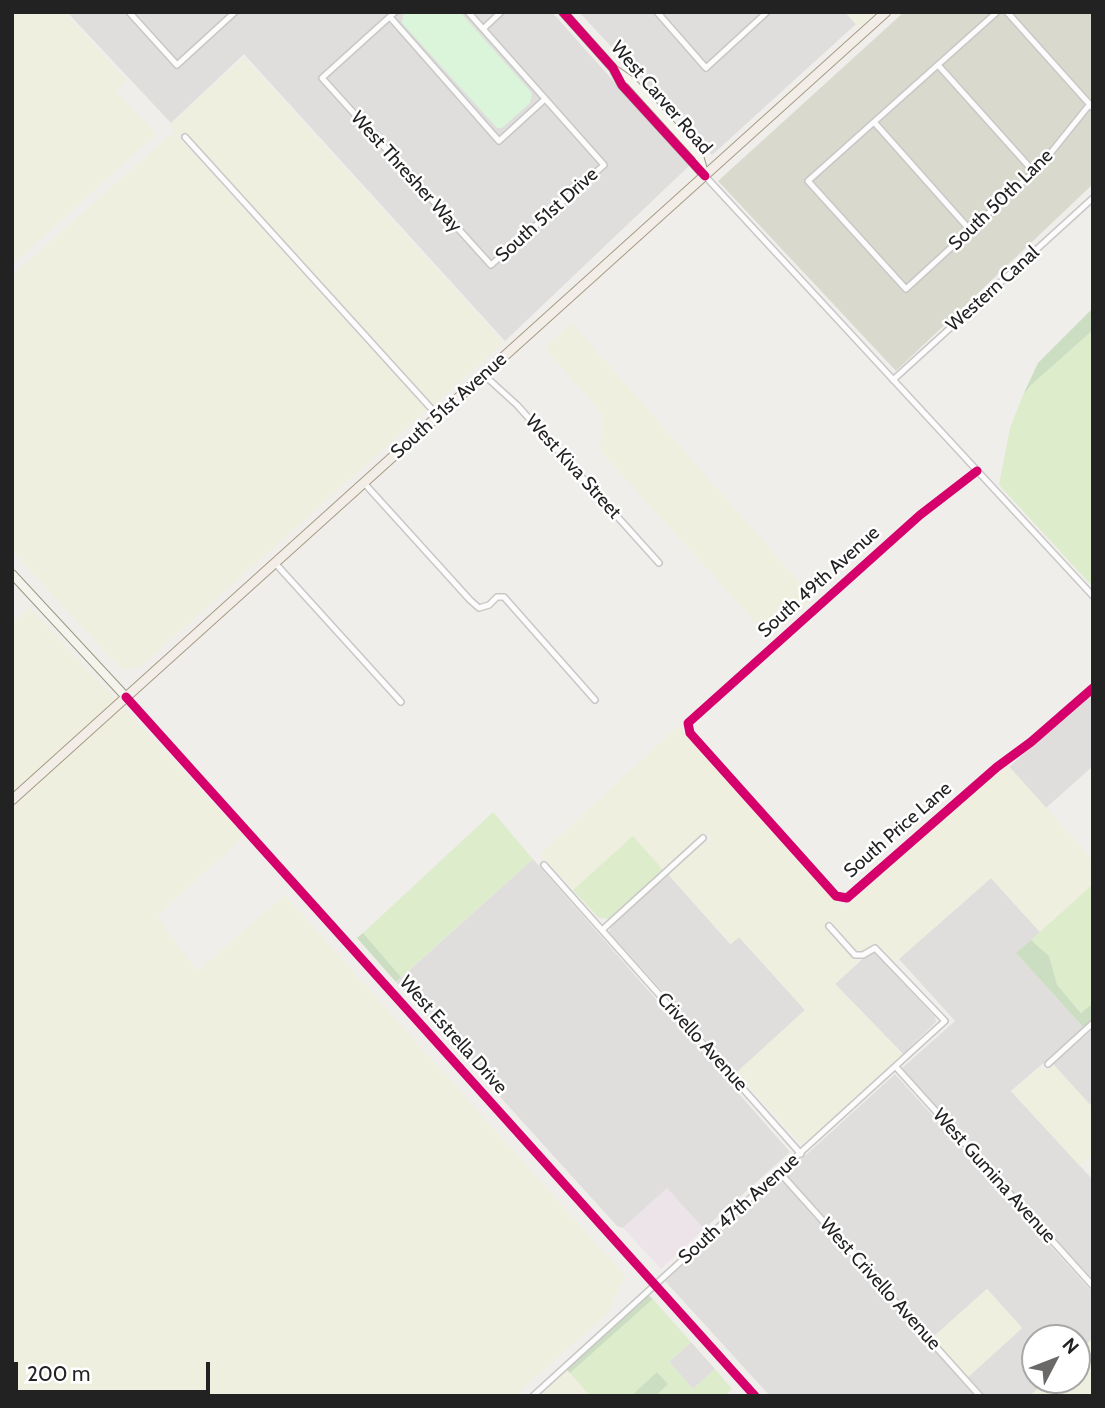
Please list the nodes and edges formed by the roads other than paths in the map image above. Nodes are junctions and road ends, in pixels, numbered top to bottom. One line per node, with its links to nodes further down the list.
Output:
1 (130, 12): 2 (street)
2 (235, 12)
3 (395, 12): 12 (street)
4 (468, 12): 13 (street)
5 (501, 12): 13 (street)
6 (563, 12): 20 (street, West Carver Road)
7 (657, 12): 8 (street)
8 (767, 12)
9 (886, 12): 20 (main road, South 51st Avenue)
10 (997, 12): 14 (street)
11 (1007, 12): 16 (street)
12 (390, 17): 15 (street); 23 (street, West Thresher Way)
13 (483, 29): 15 (street)
14 (938, 65): 17 (street); 19 (street)
15 (545, 99): 23 (street, South 51st Drive)
16 (1091, 106): 19 (street, South 50th Lane)
17 (874, 122): 22 (street); 22 (street, South 50th Lane)
18 (185, 137): 26 (street)
19 (1034, 172): 22 (street, South 50th Lane)
20 (705, 176): 24 (main road, South 51st Avenue); 25 (street, West Carver Road)
21 (1093, 198): 25 (street, Western Canal)
22 (970, 230)
23 (491, 265)
24 (484, 375): 26 (main road, South 51st Avenue); 30 (street, West Kiva Street)
25 (893, 380): 27 (street, West Carver Road)
26 (438, 416): 28 (main road, South 51st Avenue)
27 (977, 471): 32 (street, West Carver Road); 37 (street, South 49th Avenue)
28 (364, 482): 29 (main road, South 51st Avenue); 35 (street)
29 (275, 562): 34 (main road, South 51st Avenue); 36 (street)
30 (659, 563)
31 (12, 574): 34 (street, West Estrella Drive)
32 (1093, 596)
33 (1093, 688): 37 (street, South Price Lane)
34 (126, 697): 38 (main road, South 51st Avenue); 48 (street, West Estrella Drive)
35 (595, 700)
36 (401, 702)
37 (688, 723)
38 (12, 800)
39 (703, 838): 42 (street)
40 (544, 865): 42 (street)
41 (828, 926): 45 (street, South 47th Avenue)
42 (602, 930): 46 (street, Crivello Avenue)
43 (1093, 1023): 44 (street)
44 (1048, 1064)
45 (896, 1067): 46 (street, South 47th Avenue); 49 (street, West Gumina Avenue)
46 (801, 1154): 47 (street, South 47th Avenue)
47 (780, 1173): 48 (street, South 47th Avenue); 52 (street, West Crivello Avenue)
48 (654, 1285): 50 (street, South 47th Avenue); 51 (street, West Estrella Drive)
49 (1093, 1286)
50 (533, 1396)
51 (755, 1396)
52 (980, 1396)

